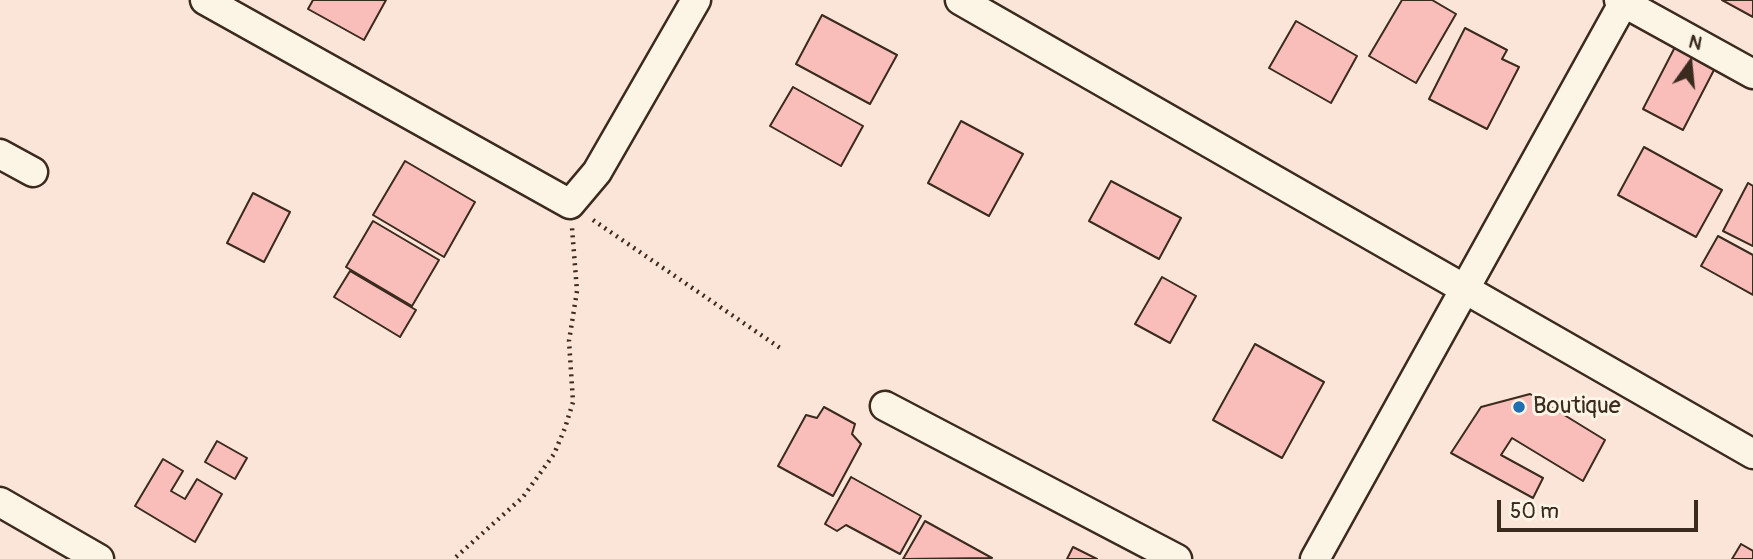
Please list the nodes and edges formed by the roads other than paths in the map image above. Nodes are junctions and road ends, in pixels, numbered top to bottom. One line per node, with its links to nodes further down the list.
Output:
1 (205, 0): 2 (street)
2 (696, 0)
3 (960, 0): 8 (street)
4 (1622, 1): 5 (street); 8 (street)
5 (1753, 74)
6 (0, 154): 7 (street)
7 (33, 172)
8 (1463, 288): 10 (street); 14 (street)
9 (884, 406): 13 (street)
10 (1753, 454)
11 (0, 502): 12 (street)
12 (99, 559)
13 (1177, 559)
14 (1315, 559)

